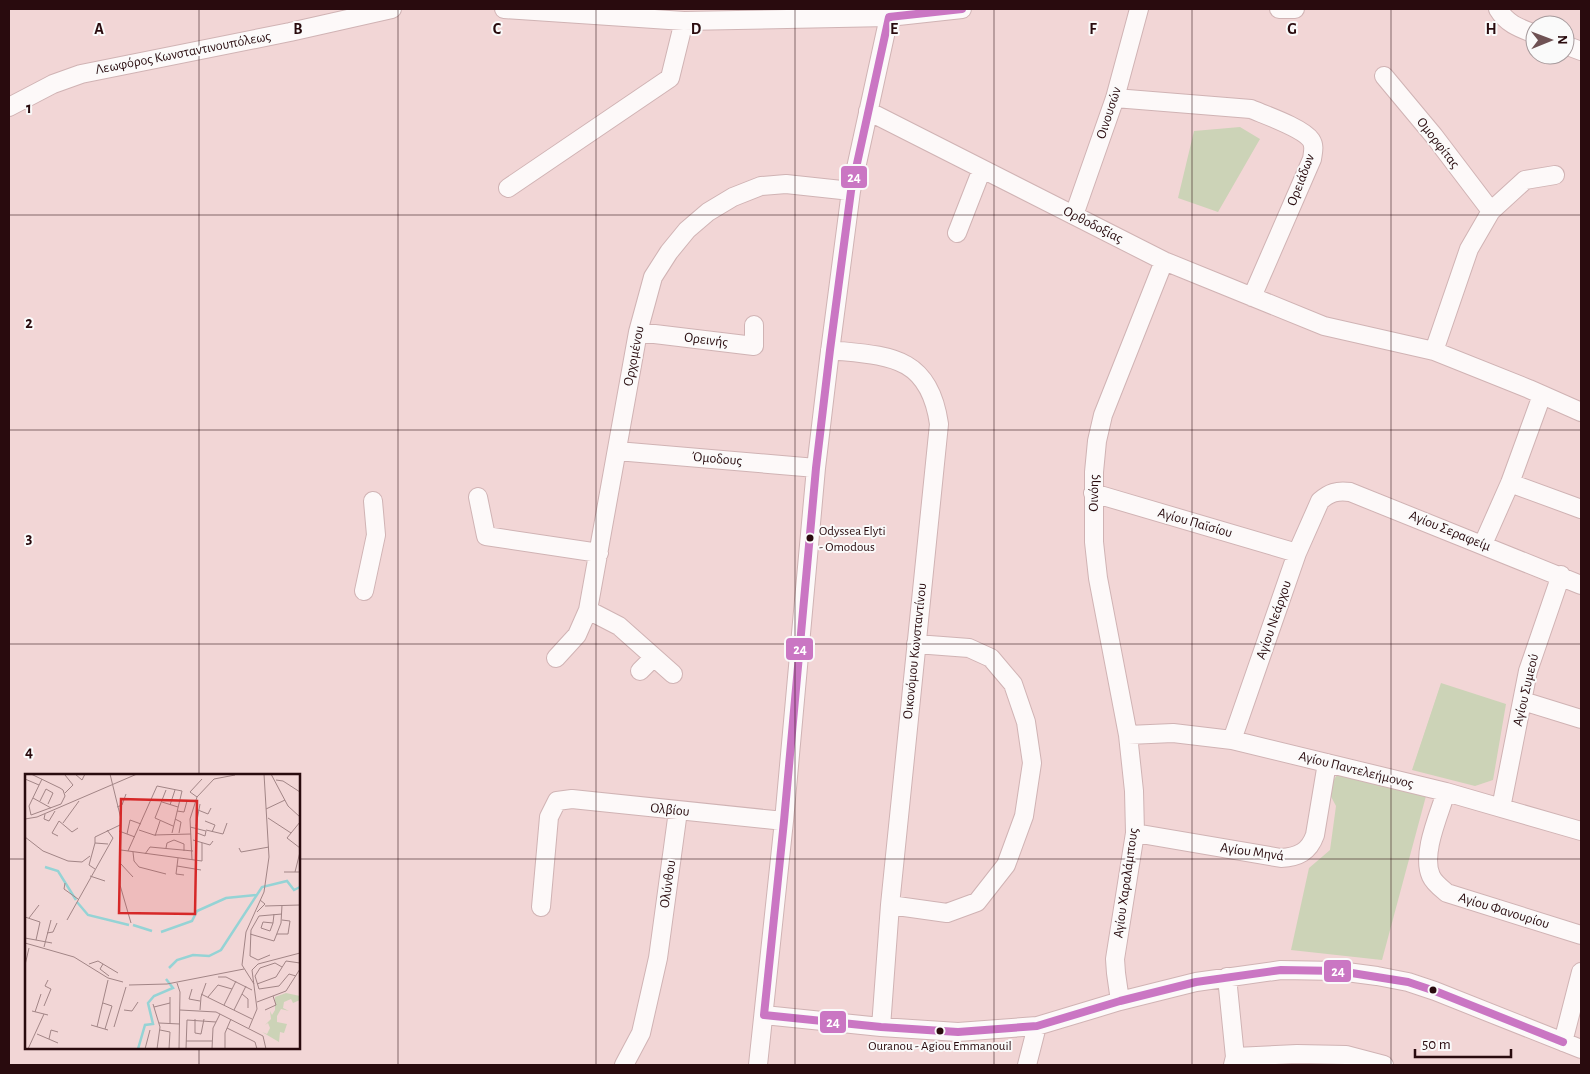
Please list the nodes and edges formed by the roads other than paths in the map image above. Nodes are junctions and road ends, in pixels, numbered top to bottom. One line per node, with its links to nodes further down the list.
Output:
1 (392, 9): 13 (street, Λεωφόρος Κωνσταντινουπόλεως)
2 (504, 9): 9 (street)
3 (962, 9): 8 (street)
4 (1139, 9): 12 (street, Οινουσών)
5 (1279, 9): 6 (street)
6 (1295, 9)
7 (1498, 9): 10 (street)
8 (889, 17): 9 (street); 14 (street)
9 (684, 21): 17 (street)
10 (1525, 30)
11 (1384, 76): 19 (street, Ομορφίτας)
12 (1115, 98): 20 (street, Οινουσών); 23 (street, Ορειάδων)
13 (9, 107)
14 (868, 111): 15 (street, Ορθοδοξίας); 18 (street)
15 (982, 169): 20 (street, Ορθοδοξίας); 21 (street)
16 (1555, 174): 19 (street)
17 (508, 188)
18 (851, 191): 25 (street, Ορχομένου); 26 (street)
19 (1491, 211): 27 (street)
20 (1074, 215): 22 (street, Ορθοδοξίας)
21 (957, 233)
22 (1164, 260): 23 (street, Ορθοδοξίας); 33 (street, Οινόης)
23 (1252, 297): 27 (street, Ορθοδοξίας)
24 (754, 325): 25 (street, Ορεινής)
25 (638, 332): 30 (street, Ορχομένου)
26 (830, 350): 31 (street); 45 (street, Οικονόμου Κωνσταντίνου)
27 (1434, 351): 28 (street, Ορθοδοξίας)
28 (1542, 395): 29 (street, Ορθοδοξίας); 32 (street)
29 (1581, 412)
30 (617, 451): 31 (street, Όμοδους); 40 (street, Ορχομένου)
31 (816, 468): 58 (street)
32 (1510, 484): 37 (street); 38 (street)
33 (1094, 493): 39 (street, Αγίου Παϊσίου); 52 (street, Οινόης)
34 (478, 497): 40 (street)
35 (373, 501): 43 (street)
36 (1320, 501): 38 (street, Αγίου Σεραφείμ); 39 (street, Αγίου Νεάρχου)
37 (1581, 509)
38 (1483, 544): 41 (street, Αγίου Σεραφείμ)
39 (1297, 553): 53 (street, Αγίου Νεάρχου)
40 (599, 554): 44 (street, Ορχομένου)
41 (1561, 575): 42 (street, Αγίου Σεραφείμ); 50 (street, Αγίου Συμεού)
42 (1581, 584)
43 (364, 591)
44 (588, 610): 46 (street); 47 (street, Ορχομένου)
45 (916, 644): 61 (street, Οικονόμου Κωνσταντίνου); 61 (street)
46 (654, 657): 48 (street); 49 (street)
47 (556, 658)
48 (640, 672)
49 (674, 674)
50 (1523, 701): 51 (street); 56 (street, Αγίου Συμεού)
51 (1581, 719)
52 (1128, 735): 53 (street, Αγίου Παντελεήμονος); 60 (street, Αγίου Χαραλάμπους)
53 (1232, 740): 54 (street, Αγίου Παντελεήμονος)
54 (1327, 763): 55 (street, Αγίου Παντελεήμονος); 60 (street, Αγίου Μηνά)
55 (1446, 792): 56 (street, Αγίου Παντελεήμονος); 63 (street, Αγίου Φανουρίου)
56 (1501, 808): 59 (street, Αγίου Παντελεήμονος)
57 (678, 811): 58 (street, Ολβίου); 62 (street, Ολβίου); 73 (street, Ολύνθου)
58 (784, 821): 67 (street)
59 (1581, 831)
60 (1135, 833): 66 (street, Αγίου Χαραλάμπους)
61 (890, 904): 69 (street, Οικονόμου Κωνσταντίνου)
62 (541, 907)
63 (1581, 935)
64 (1581, 972): 70 (street)
65 (1227, 977): 66 (street); 70 (street); 72 (street)
66 (1120, 1001): 68 (street)
67 (764, 1015): 69 (street); 74 (street)
68 (1037, 1026): 69 (street); 75 (street)
69 (880, 1027)
70 (1563, 1042): 71 (street)
71 (1581, 1049)
72 (1234, 1061): 76 (street)
73 (624, 1065)
74 (758, 1065)
75 (1027, 1065)
76 (1384, 1065)

